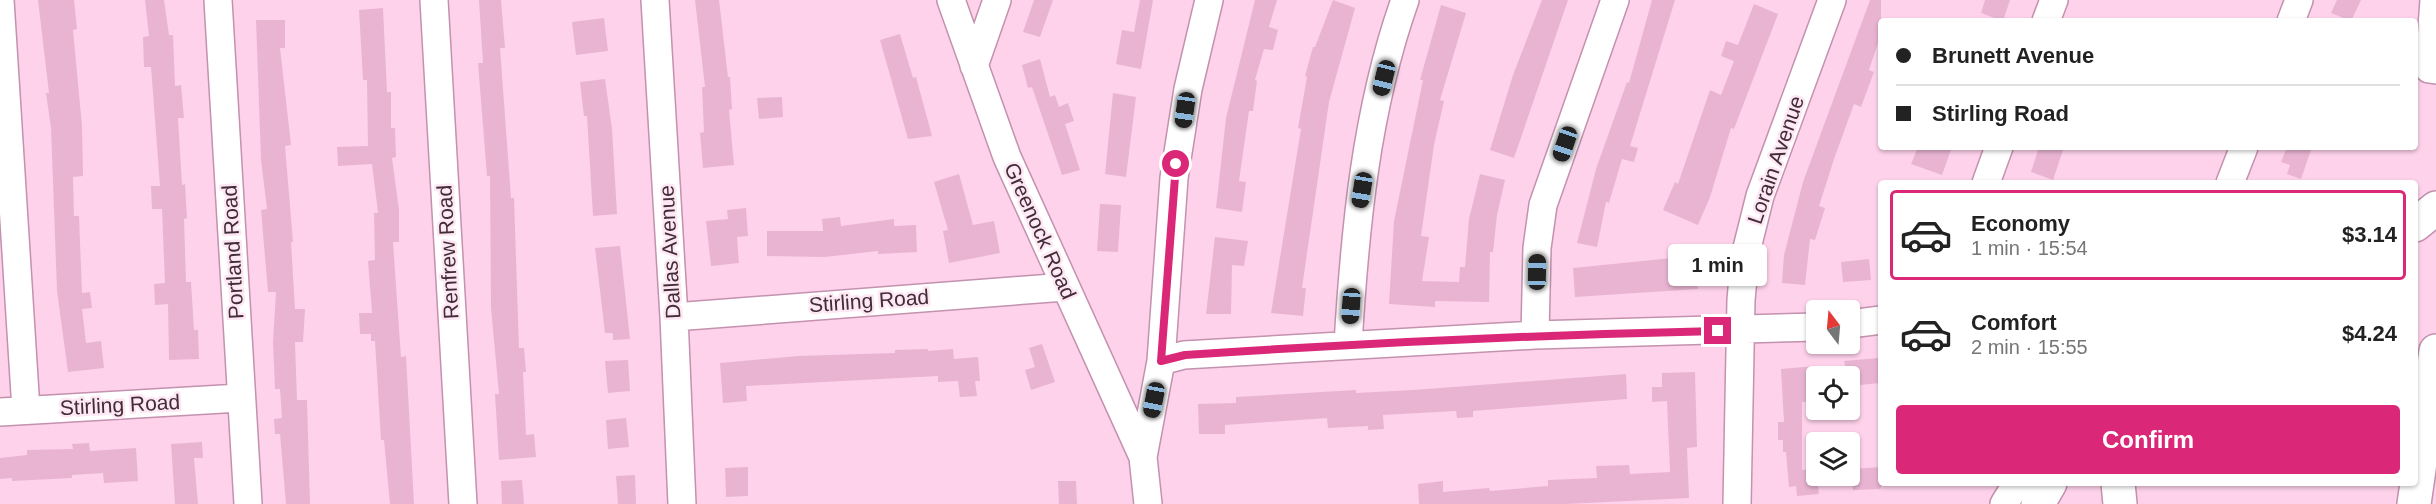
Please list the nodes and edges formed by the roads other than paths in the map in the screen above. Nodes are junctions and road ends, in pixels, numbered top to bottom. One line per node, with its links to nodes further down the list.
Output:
1 (0, 0): 35 (street)
2 (218, 0): 34 (street, Portland Road)
3 (434, 0): 44 (street, Renfrew Road)
4 (655, 0): 25 (street, Dallas Avenue)
5 (951, 0): 16 (street, Greenock Road)
6 (997, 0): 16 (street)
7 (1209, 0): 33 (street)
8 (1405, 0): 31 (street)
9 (1615, 0): 30 (street)
10 (1832, 0): 29 (street, Lorain Avenue)
11 (2054, 0): 14 (street)
12 (2299, 0): 15 (street)
13 (2434, 0): 17 (street)
14 (2047, 18)
15 (2292, 18)
16 (974, 66): 24 (street, Greenock Road)
17 (2436, 70)
18 (1998, 150): 20 (street)
19 (2243, 150): 21 (street)
20 (1987, 180)
21 (2231, 180)
22 (2436, 208): 23 (highway)
23 (2418, 223)
24 (1065, 287): 25 (street, Stirling Road); 36 (street, Greenock Road)
25 (674, 317): 45 (street, Dallas Avenue)
26 (1878, 320): 27 (street)
27 (1860, 323)
28 (1806, 328): 29 (street)
29 (1741, 331): 30 (street); 47 (street, Lorain Avenue)
30 (1535, 335): 31 (street)
31 (1348, 344): 33 (street)
32 (2436, 351): 37 (highway)
33 (1161, 361): 36 (street)
34 (240, 398): 35 (street, Stirling Road); 43 (street, Portland Road)
35 (13, 411)
36 (1143, 457): 46 (street)
37 (2418, 476)
38 (2015, 486): 48 (street)
39 (2048, 486): 49 (highway)
40 (2118, 486): 50 (highway)
41 (2400, 486): 51 (highway)
42 (2417, 486): 52 (highway)
43 (248, 504)
44 (463, 504)
45 (682, 504)
46 (1148, 504)
47 (1737, 504)
48 (2004, 504)
49 (2038, 504)
50 (2120, 504)
51 (2401, 504)
52 (2414, 504)

